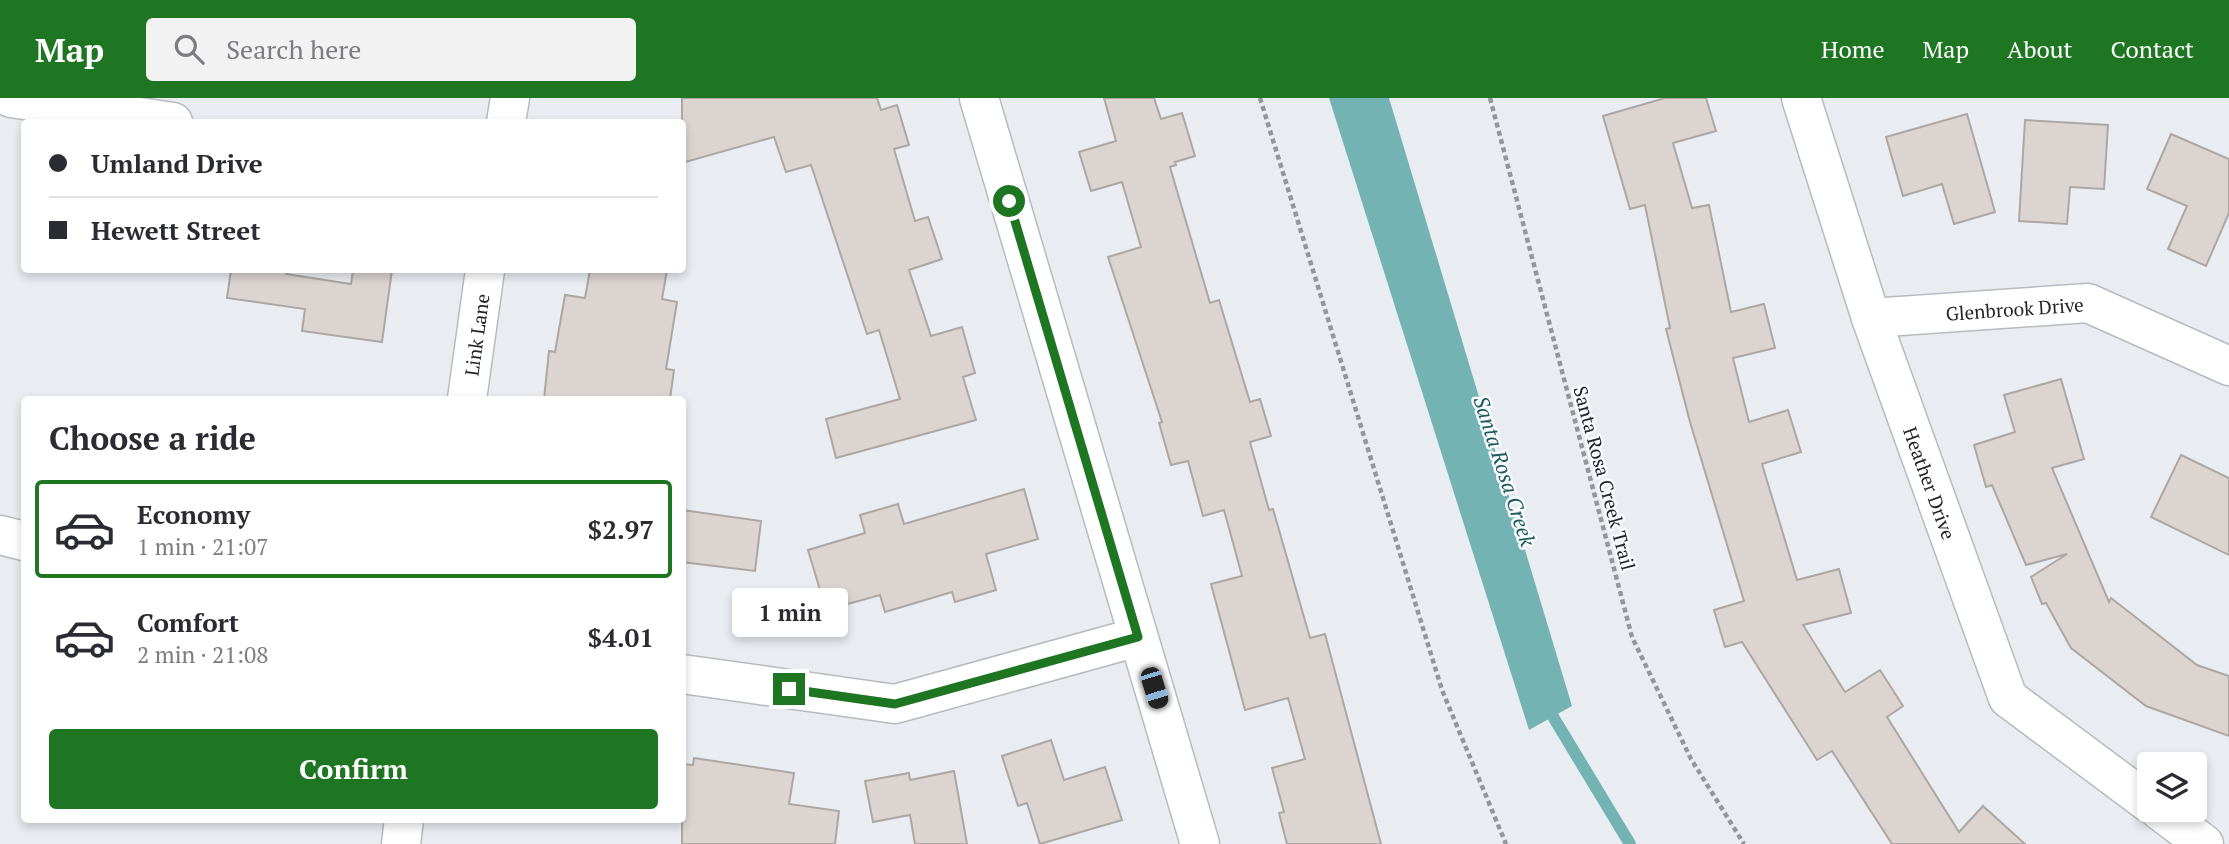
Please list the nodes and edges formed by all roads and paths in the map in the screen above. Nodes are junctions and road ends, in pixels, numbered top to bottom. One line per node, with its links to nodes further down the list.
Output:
1 (11, 98): 7 (street)
2 (510, 98): 8 (street)
3 (979, 98): 15 (street)
4 (1260, 98): 22 (path)
5 (1490, 98): 23 (path, Santa Rosa Creek Trail)
6 (1801, 98): 10 (street, Heather Drive)
7 (153, 119)
8 (506, 119)
9 (485, 273): 12 (street, Link Lane)
10 (1871, 318): 11 (street, Glenbrook Drive); 17 (street, Heather Drive)
11 (2229, 366)
12 (467, 396)
13 (0, 535): 14 (street)
14 (21, 540)
15 (1138, 637): 16 (street); 21 (street)
16 (686, 675)
17 (2137, 794)
18 (2175, 822): 24 (street)
19 (404, 823): 20 (street)
20 (401, 844)
21 (1200, 844)
22 (1506, 844)
23 (1744, 844)
24 (2204, 844)

